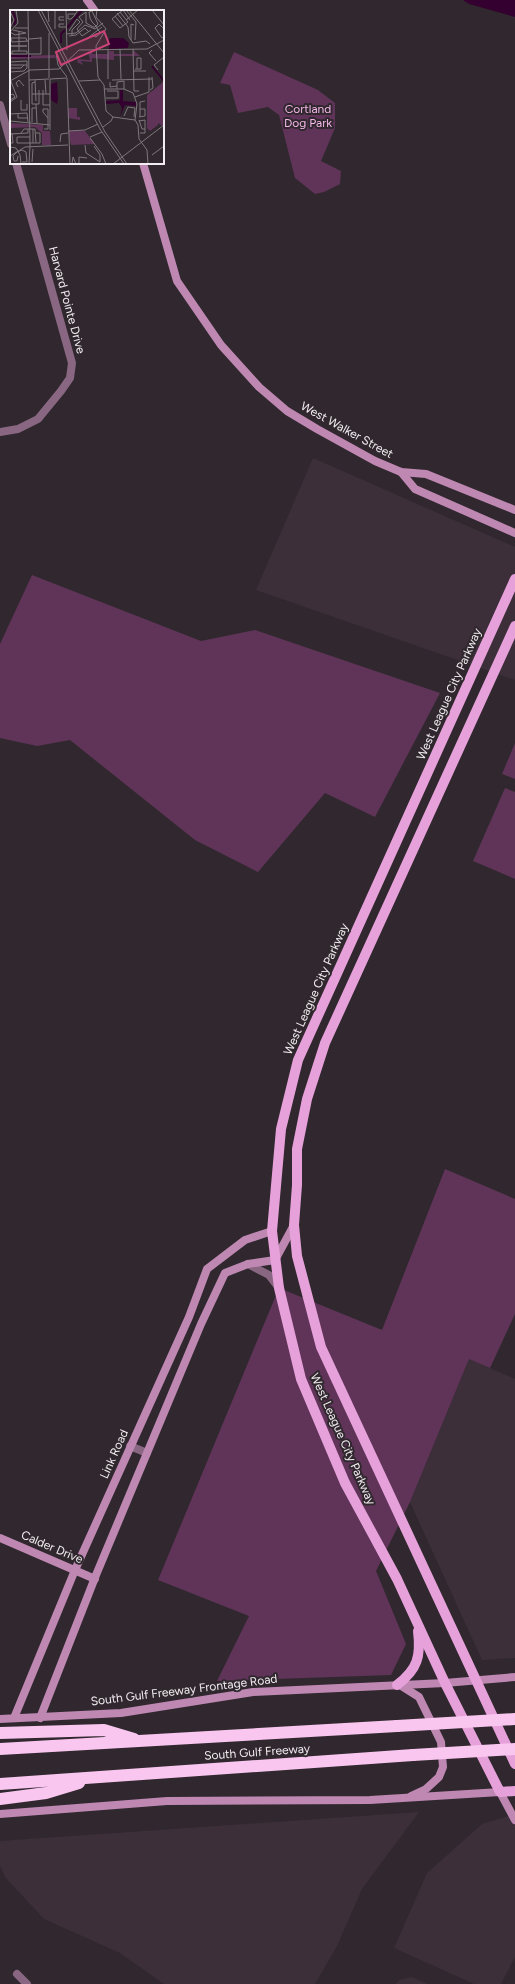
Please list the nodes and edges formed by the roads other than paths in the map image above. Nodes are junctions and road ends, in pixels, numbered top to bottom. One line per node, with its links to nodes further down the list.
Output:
1 (87, 0): 2 (street)
2 (94, 10)
3 (0, 105): 4 (street)
4 (3, 126): 5 (street)
5 (10, 142)
6 (16, 164): 8 (street, Harvard Pointe Drive)
7 (143, 164): 9 (street, West Walker Street)
8 (0, 432)
9 (400, 472): 10 (street, West Walker Street); 11 (street, West Walker Street)
10 (515, 510)
11 (515, 533)
12 (515, 579): 15 (main road, West League City Parkway)
13 (515, 626): 14 (main road, West League City Parkway)
14 (294, 1225): 16 (street); 26 (main road, West League City Parkway)
15 (272, 1231): 16 (main road, West League City Parkway); 19 (street, Link Road)
16 (275, 1260): 17 (street); 18 (main road, West League City Parkway)
17 (248, 1264): 18 (street); 20 (street)
18 (278, 1288): 24 (main road, West League City Parkway)
19 (130, 1446): 20 (street); 22 (street, Link Road)
20 (147, 1453): 23 (street)
21 (0, 1538): 22 (street, Calder Drive)
22 (75, 1570): 23 (street, Calder Drive); 29 (street, Link Road)
23 (95, 1579): 30 (street)
24 (417, 1623): 27 (main road, West League City Parkway); 28 (main road)
25 (515, 1677): 26 (street, South Gulf Freeway Frontage Road)
26 (477, 1680): 27 (street, South Gulf Freeway Frontage Road); 37 (main road, West League City Parkway)
27 (445, 1683): 28 (street, South Gulf Freeway Frontage Road); 41 (main road, West League City Parkway)
28 (399, 1685): 30 (street, South Gulf Freeway Frontage Road); 42 (street)
29 (14, 1718): 30 (street, South Gulf Freeway Frontage Road); 31 (street, South Gulf Freeway Frontage Road)
30 (40, 1718)
31 (0, 1719)
32 (515, 1719): 34 (highway, South Gulf Freeway, bridge)
33 (0, 1733): 34 (highway)
34 (142, 1742): 36 (highway, South Gulf Freeway)
35 (515, 1748): 38 (highway, South Gulf Freeway, bridge)
36 (0, 1749)
37 (515, 1764)
38 (103, 1776): 39 (highway, South Gulf Freeway); 43 (highway)
39 (0, 1784)
40 (515, 1790): 41 (main road)
41 (500, 1792): 42 (street); 45 (street, West League City Parkway)
42 (408, 1797): 44 (street)
43 (0, 1799)
44 (0, 1814)
45 (515, 1820)
46 (17, 1974): 47 (street)
47 (27, 1984)

